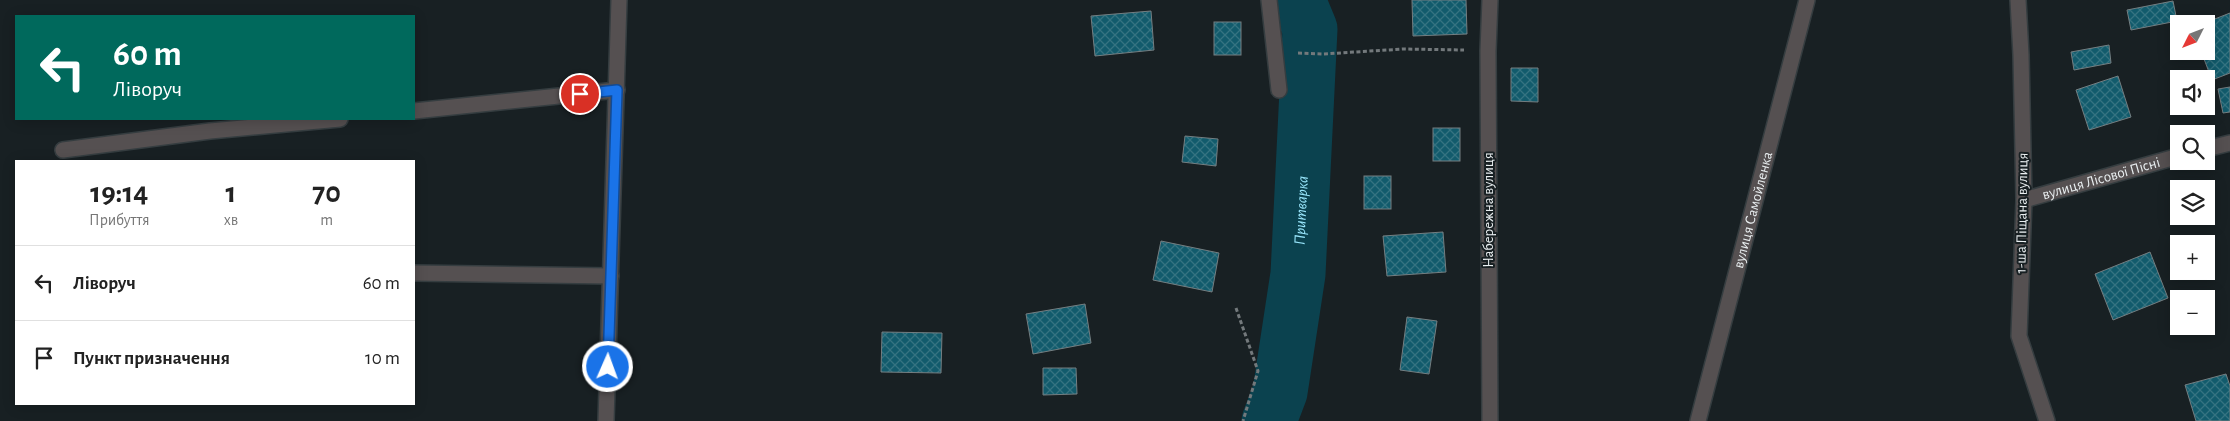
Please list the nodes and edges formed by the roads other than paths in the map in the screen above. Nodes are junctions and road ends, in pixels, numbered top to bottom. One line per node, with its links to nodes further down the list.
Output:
1 (620, 0): 6 (street)
2 (1269, 0): 7 (street)
3 (1490, 0): 18 (street, Набережна вулиця)
4 (1807, 0): 19 (street, вулиця Самойленка)
5 (2018, 0): 14 (street, 1-ша Піщана вулиця)
6 (617, 90): 8 (street); 16 (street)
7 (1279, 90)
8 (415, 111)
9 (329, 120): 12 (street)
10 (2230, 143): 11 (street)
11 (2215, 147)
12 (63, 150)
13 (2170, 159): 14 (street, вулиця Лісової Пісні)
14 (2024, 200): 20 (street, 1-ша Піщана вулиця)
15 (415, 273): 16 (street)
16 (611, 276): 17 (street)
17 (606, 421)
18 (1490, 421)
19 (1698, 421)
20 (2046, 421)

